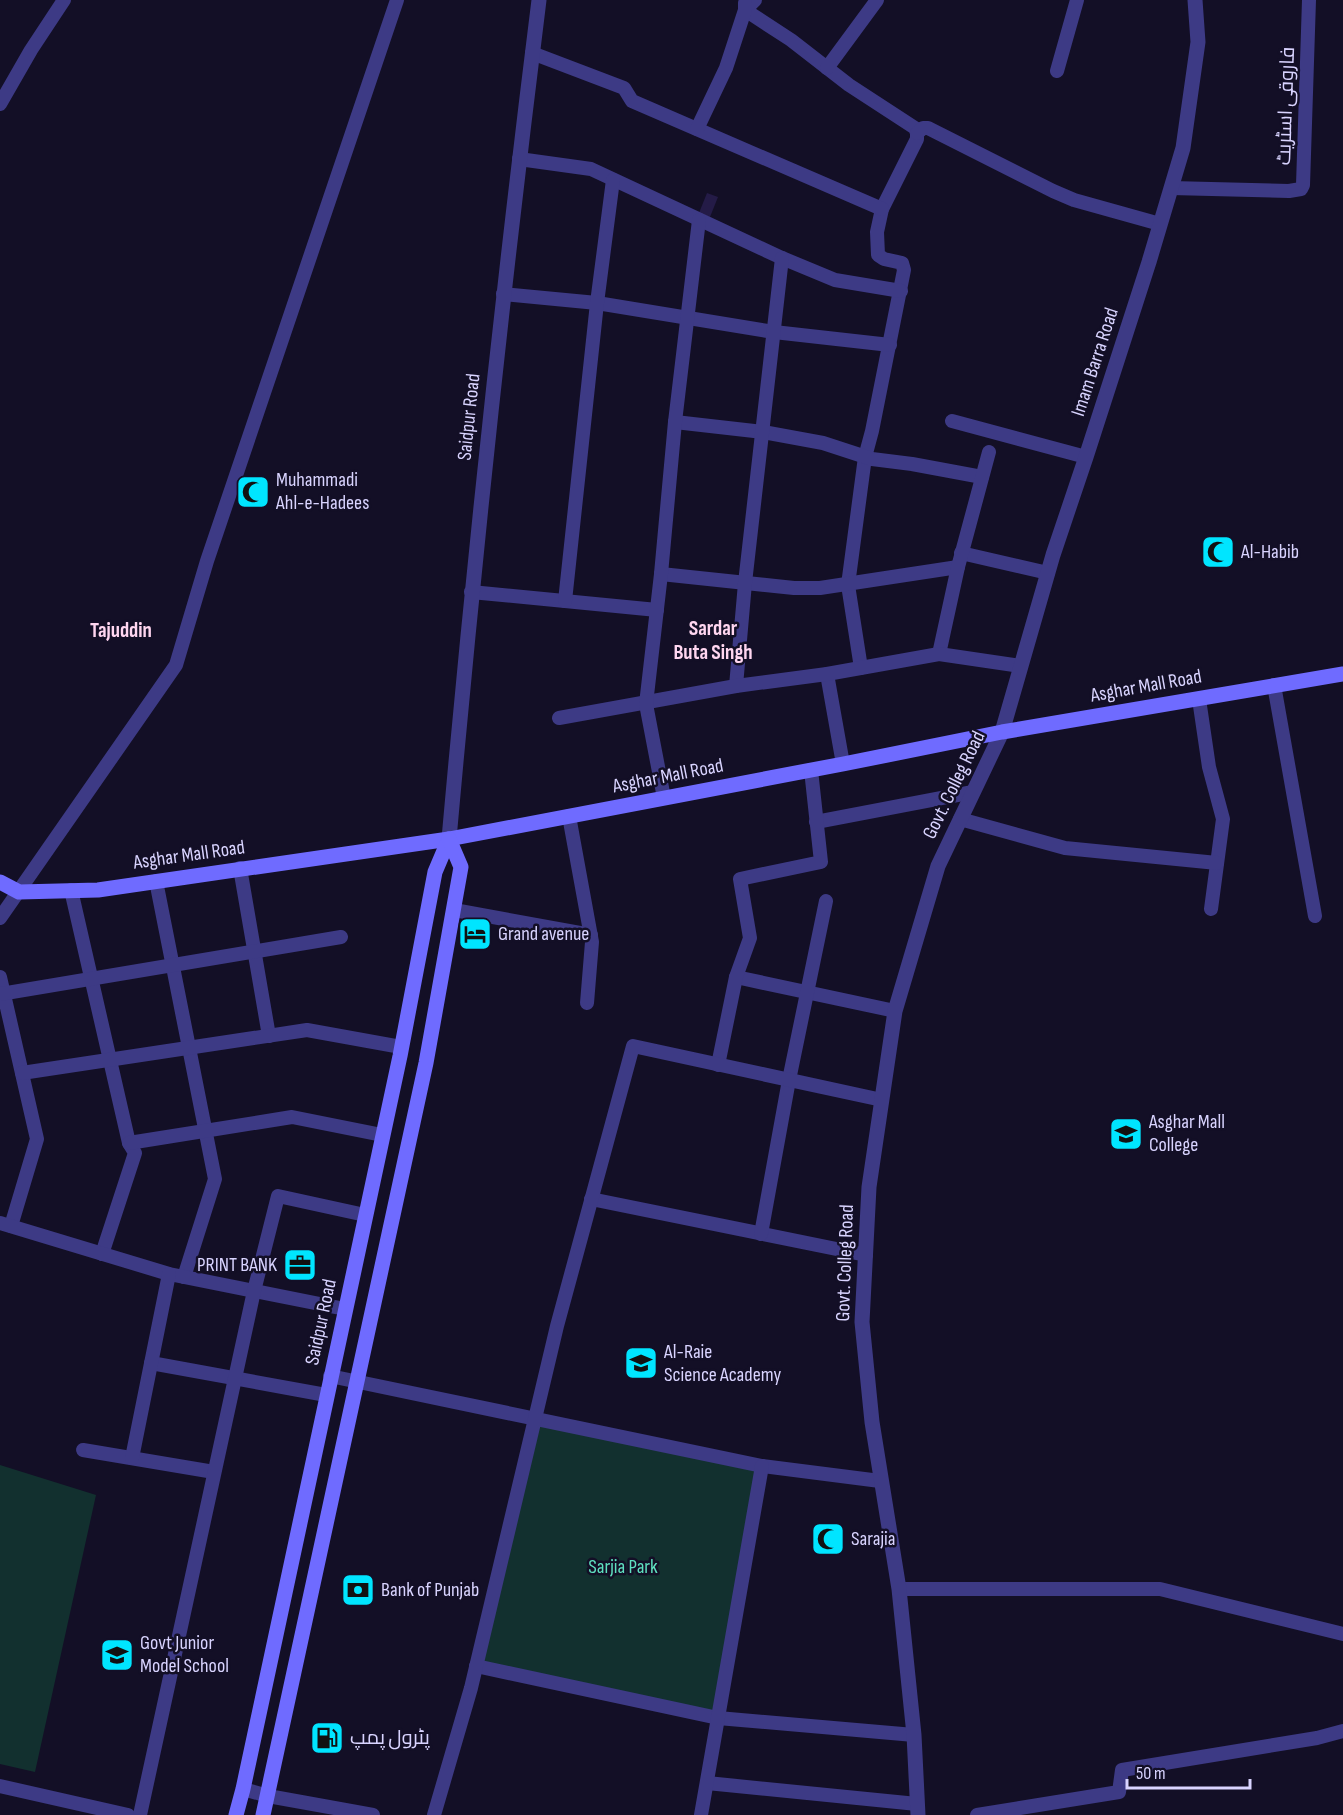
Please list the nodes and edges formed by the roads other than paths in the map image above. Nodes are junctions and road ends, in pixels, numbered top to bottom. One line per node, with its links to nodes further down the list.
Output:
1 (64, 0): 12 (street)
2 (398, 0): 68 (street)
3 (539, 0): 9 (street, Saidpur Road)
4 (878, 0): 10 (street)
5 (1077, 0): 11 (street)
6 (1195, 0): 17 (street, Imam Barra Road)
7 (1309, 0): 17 (street, فاروقی اسٹریٹ)
8 (748, 3): 10 (street); 13 (street)
9 (532, 54): 13 (street); 15 (street, Saidpur Road)
10 (827, 68): 14 (street)
11 (1057, 71)
12 (0, 104)
13 (697, 129): 18 (street)
14 (917, 133): 18 (street); 20 (street)
15 (519, 159): 16 (street); 23 (street, Saidpur Road)
16 (613, 180): 19 (street); 24 (street)
17 (1171, 188): 20 (street, Imam Barra Road)
18 (882, 209): 22 (street)
19 (699, 220): 21 (street); 25 (street)
20 (1160, 224): 33 (street, Imam Barra Road)
21 (782, 258): 22 (street); 26 (street)
22 (901, 291): 27 (street)
23 (503, 294): 24 (street); 41 (street, Saidpur Road)
24 (597, 303): 25 (street); 42 (street)
25 (688, 317): 26 (street); 29 (street)
26 (774, 332): 27 (street); 30 (street)
27 (890, 345): 32 (street)
28 (952, 421): 33 (street)
29 (675, 422): 30 (street); 38 (street)
30 (763, 432): 32 (street); 39 (street)
31 (989, 452): 34 (street)
32 (865, 457): 34 (street); 40 (street)
33 (1086, 457): 37 (street, Imam Barra Road)
34 (982, 477): 35 (street)
35 (962, 553): 36 (street); 37 (street)
36 (958, 567): 40 (street); 44 (street)
37 (1048, 573): 45 (street, Imam Barra Road)
38 (661, 574): 39 (street); 43 (street)
39 (745, 583): 40 (street); 50 (street)
40 (848, 585): 46 (street)
41 (471, 592): 42 (street); 62 (street, Saidpur Road)
42 (565, 601): 43 (street)
43 (657, 610): 52 (street)
44 (939, 654): 45 (street); 46 (street)
45 (1021, 666): 54 (street, Imam Barra Road)
46 (861, 668): 47 (street)
47 (827, 674): 50 (street); 55 (street)
48 (1343, 674): 49 (main road, Asghar Mall Road)
49 (1274, 685): 51 (main road, Asghar Mall Road); 72 (street)
50 (736, 686): 52 (street)
51 (1199, 699): 54 (main road, Asghar Mall Road); 63 (street)
52 (646, 704): 53 (street); 58 (street)
53 (559, 718)
54 (1002, 732): 55 (main road, Asghar Mall Road); 57 (street, Govt. Colleg Road)
55 (843, 764): 56 (main road, Asghar Mall Road)
56 (811, 770): 58 (main road, Asghar Mall Road); 61 (street)
57 (973, 792): 60 (street, Govt. Colleg Road); 61 (street)
58 (664, 798): 59 (main road, Asghar Mall Road)
59 (569, 816): 62 (main road, Asghar Mall Road); 74 (street)
60 (960, 819): 63 (street); 84 (street, Govt. Colleg Road)
61 (816, 822): 79 (street)
62 (450, 839): 64 (main road, Asghar Mall Road); 71 (main road, Saidpur Road); 86 (main road, Saidpur Road)
63 (1218, 863): 70 (street)
64 (240, 868): 65 (main road, Asghar Mall Road); 76 (street)
65 (156, 881): 67 (main road, Asghar Mall Road); 77 (street)
66 (0, 882): 68 (main road, Asghar Mall Road)
67 (71, 890): 68 (main road, Asghar Mall Road); 80 (street)
68 (19, 892): 73 (street)
69 (826, 901): 81 (street)
70 (1211, 909)
71 (454, 910): 74 (street); 109 (main road, Saidpur Road)
72 (1315, 916)
73 (0, 918)
74 (591, 934): 83 (street)
75 (341, 938): 76 (street)
76 (254, 952): 77 (street); 85 (street)
77 (173, 965): 80 (street); 87 (street)
78 (0, 976): 82 (street)
79 (736, 976): 81 (street); 89 (street)
80 (92, 979): 82 (street); 88 (street)
81 (807, 992): 84 (street); 91 (street)
82 (2, 993): 90 (street)
83 (587, 1003)
84 (895, 1011): 92 (street, Govt. Colleg Road)
85 (269, 1036): 86 (street); 87 (street)
86 (401, 1047): 94 (main road, Saidpur Road)
87 (189, 1048): 88 (street); 93 (street)
88 (110, 1060): 90 (street); 95 (street)
89 (718, 1065): 91 (street); 96 (street)
90 (22, 1073): 98 (street)
91 (789, 1080): 92 (street); 99 (street)
92 (882, 1100): 101 (street, Govt. Colleg Road)
93 (206, 1131): 94 (street); 95 (street); 103 (street)
94 (382, 1135): 97 (main road, Saidpur Road)
95 (129, 1143): 100 (street)
96 (591, 1199): 99 (street); 111 (street)
97 (365, 1215): 104 (street); 105 (main road, Saidpur Road)
98 (6, 1224): 100 (street)
99 (761, 1234): 101 (street)
100 (102, 1254): 102 (street)
101 (866, 1254): 116 (street, Govt. Colleg Road)
102 (169, 1274): 103 (street); 106 (street)
103 (184, 1277): 104 (street)
104 (254, 1291): 105 (street); 108 (street)
105 (345, 1309): 107 (main road, Saidpur Road)
106 (151, 1363): 108 (street); 113 (street)
107 (330, 1376): 109 (street); 110 (main road, Saidpur Road)
108 (235, 1378): 110 (street); 115 (street)
109 (357, 1381): 111 (street); 126 (main road, Saidpur Road)
110 (327, 1395): 125 (main road, Saidpur Road)
111 (535, 1418): 114 (street); 119 (street)
112 (83, 1450): 113 (street)
113 (132, 1458): 115 (street)
114 (762, 1466): 116 (street); 120 (street)
115 (214, 1472): 130 (street)
116 (880, 1481): 117 (street, Govt. Colleg Road)
117 (899, 1589): 118 (street); 122 (street, Govt. Colleg Road)
118 (1343, 1634)
119 (476, 1665): 120 (street); 134 (street)
120 (718, 1718): 122 (street); 123 (street)
121 (1343, 1731): 136 (street)
122 (914, 1736): 127 (street, Govt. Colleg Road)
123 (707, 1782): 127 (street); 135 (street)
124 (0, 1786): 128 (street)
125 (243, 1789): 126 (street); 131 (main road, Saidpur Road)
126 (268, 1796): 132 (main road, Saidpur Road); 133 (street)
127 (918, 1810)
128 (92, 1811): 129 (street)
129 (128, 1815)
130 (140, 1815)
131 (236, 1815)
132 (263, 1815)
133 (373, 1815)
134 (434, 1815)
135 (701, 1815)
136 (977, 1815)

